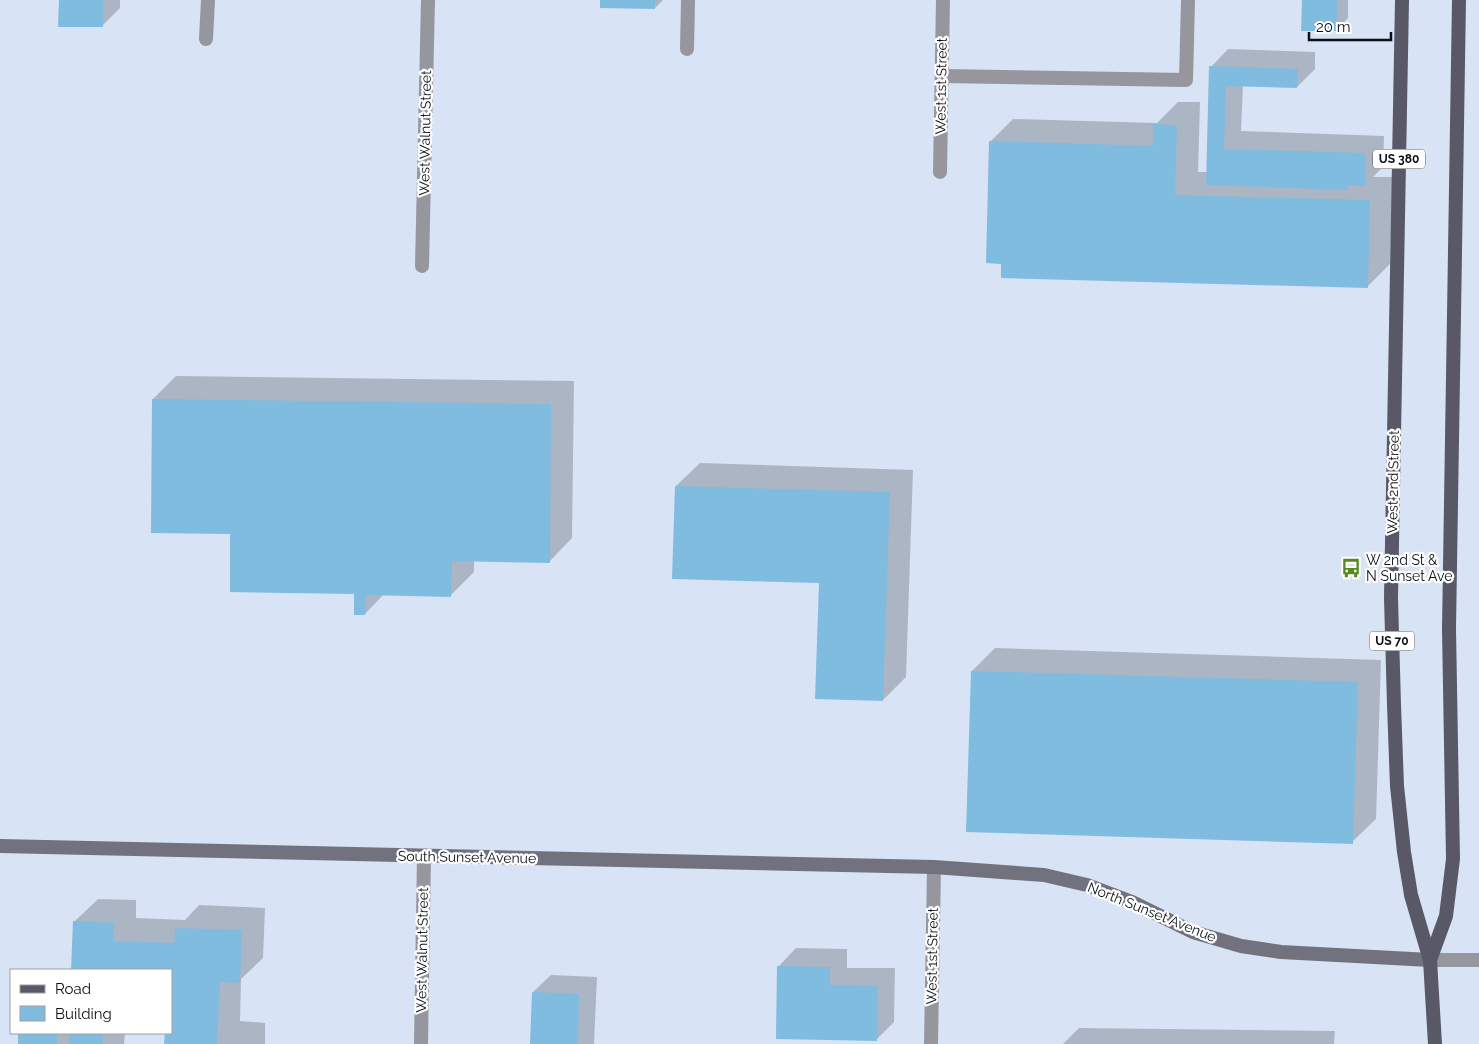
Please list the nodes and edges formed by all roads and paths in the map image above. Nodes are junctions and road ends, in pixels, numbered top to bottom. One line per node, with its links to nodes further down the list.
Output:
1 (208, 0): 8 (street)
2 (428, 0): 12 (street, West Walnut Street)
3 (688, 0): 9 (street)
4 (943, 0): 10 (street, West 1st Street)
5 (1188, 0): 10 (street)
6 (1402, 0): 13 (main road, West 2nd Street / US 380)
7 (1459, 0): 17 (main road, West 2nd Street / US 70)
8 (206, 39)
9 (687, 49)
10 (942, 76): 11 (street, West 1st Street)
11 (940, 172)
12 (422, 266)
13 (1397, 318): 17 (main road, West 2nd Street / US 70)
14 (0, 846): 15 (main road, South Sunset Avenue)
15 (424, 856): 16 (main road, South Sunset Avenue); 19 (street, West Walnut Street)
16 (934, 867): 17 (main road, North Sunset Avenue); 20 (street, West 1st Street)
17 (1430, 960): 18 (street); 21 (main road, West 2nd Street / US 70)
18 (1479, 960)
19 (421, 1044)
20 (931, 1044)
21 (1435, 1044)

